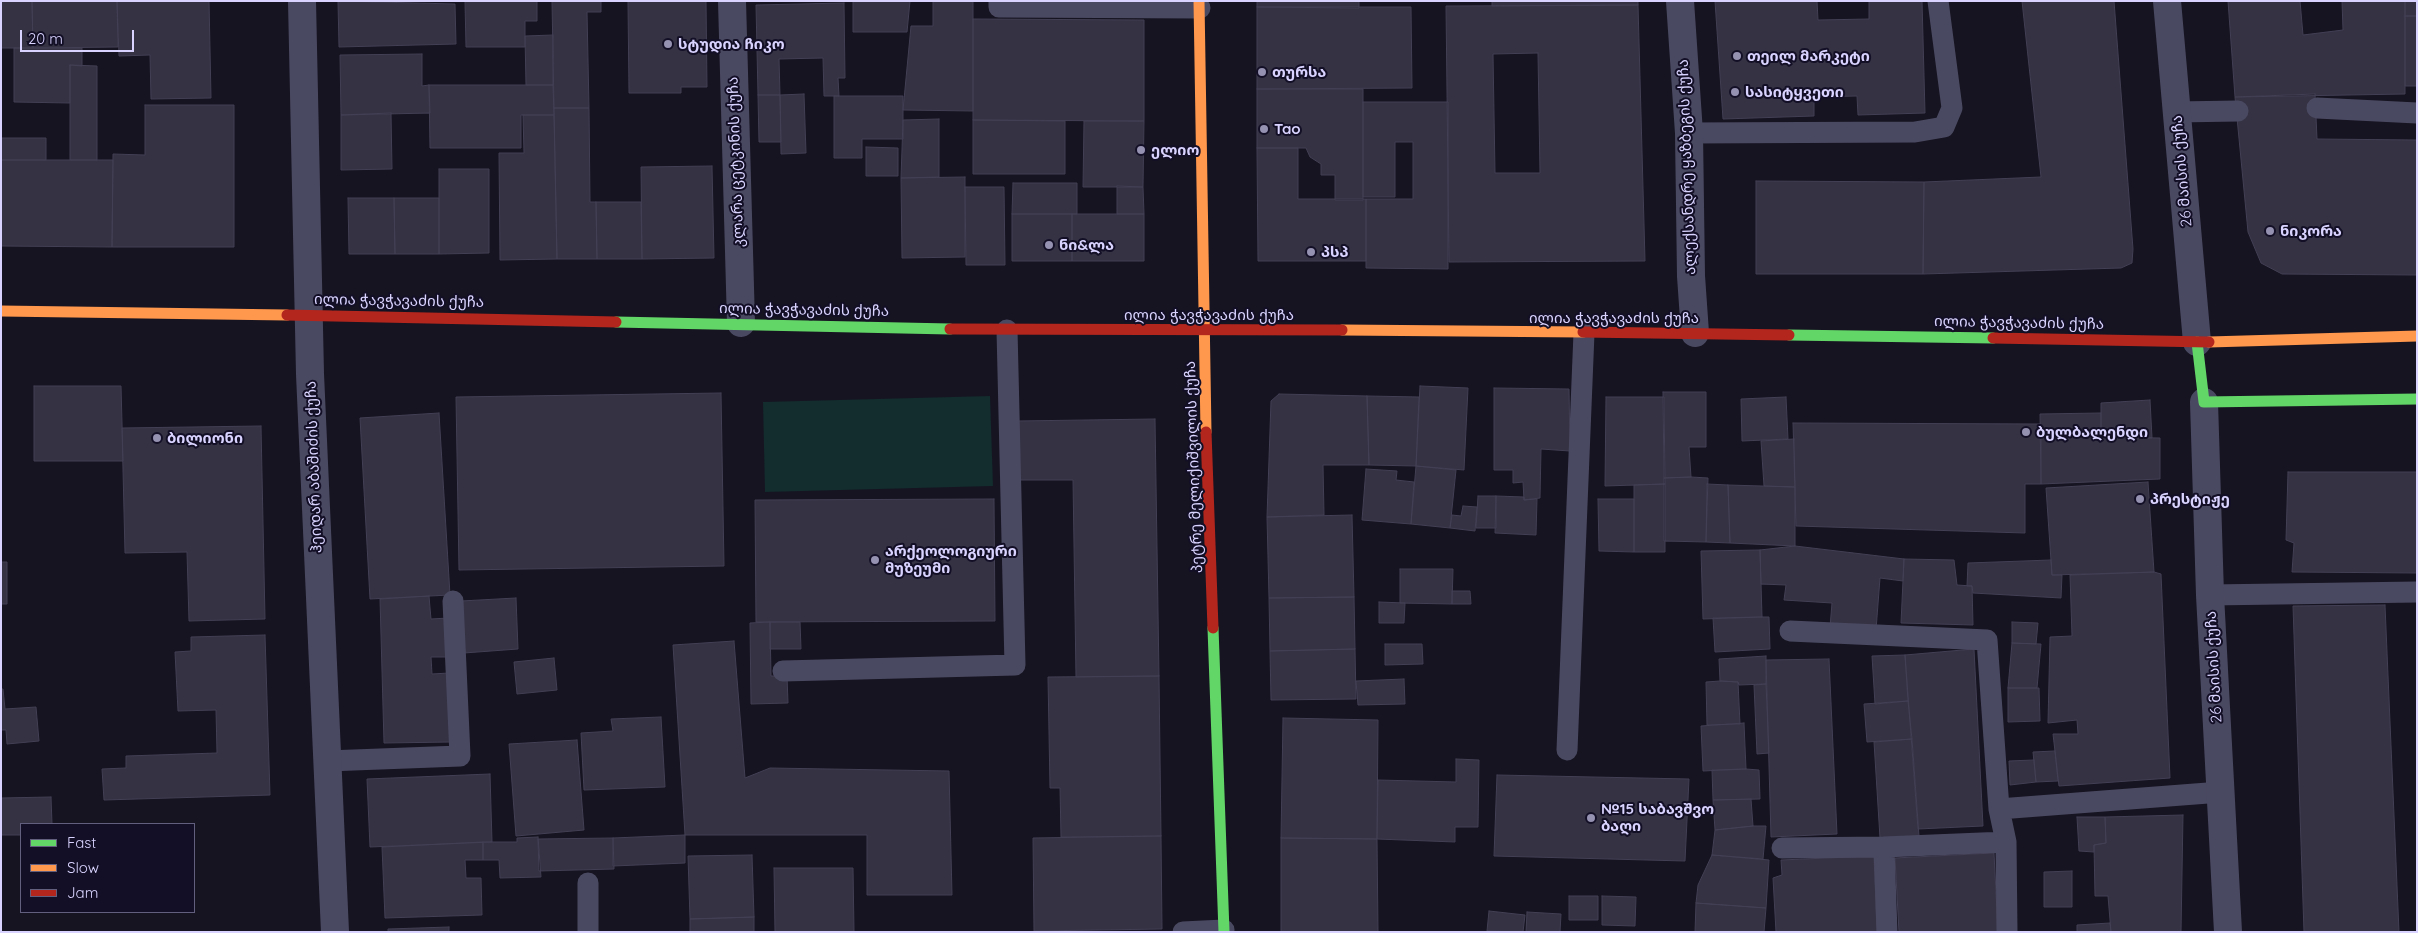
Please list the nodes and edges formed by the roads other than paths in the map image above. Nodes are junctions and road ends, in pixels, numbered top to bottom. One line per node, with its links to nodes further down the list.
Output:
1 (302, 1): 14 (street, ჰეიდარ აბაშიძის ქუჩა)
2 (732, 1): 15 (street, კლარა ცეტკინის ქუჩა)
3 (999, 1): 7 (lane)
4 (1680, 1): 12 (street, ალექსანდრე ყაზბეგის ქუჩა)
5 (1938, 1): 12 (lane)
6 (2167, 1): 9 (street, 26 მაისის ქუჩა)
7 (1200, 5): 17 (main road, პეტრე მელიქიშვილის ქუჩა)
8 (2317, 108): 11 (lane)
9 (2176, 112): 10 (lane); 21 (street, 26 მაისის ქუჩა)
10 (2238, 112)
11 (2417, 113)
12 (1689, 133): 19 (street, ალექსანდრე ყაზბეგის ქუჩა)
13 (1, 311): 14 (main road, ილია ჭავჭავაძის ქუჩა)
14 (310, 314): 15 (main road, ილია ჭავჭავაძის ქუჩა); 30 (street, ჰეიდარ აბაშიძის ქუჩა)
15 (740, 323): 16 (main road, ილია ჭავჭავაძის ქუჩა)
16 (1007, 330): 17 (main road, ილია ჭავჭავაძის ქუჩა); 28 (lane)
17 (1205, 331): 18 (main road, ილია ჭავჭავაძის ქუჩა); 37 (main road, პეტრე მელიქიშვილის ქუჩა)
18 (1584, 333): 19 (main road, ილია ჭავჭავაძის ქუჩა); 29 (lane)
19 (1695, 333): 21 (main road, ილია ჭავჭავაძის ქუჩა)
20 (2417, 336): 21 (main road, ილია ჭავჭავაძის ქუჩა)
21 (2197, 342): 23 (main road)
22 (2417, 399): 23 (main road)
23 (2204, 402): 25 (street, 26 მაისის ქუჩა)
24 (2417, 592): 25 (lane)
25 (2210, 595): 31 (street, 26 მაისის ქუჩა)
26 (453, 601): 30 (lane)
27 (1790, 631): 32 (lane)
28 (783, 672)
29 (1567, 750)
30 (327, 761): 38 (street, ჰეიდარ აბაშიძის ქუჩა)
31 (2220, 792): 32 (lane); 43 (street, 26 მაისის ქუჩა)
32 (1999, 809): 33 (lane)
33 (2006, 842): 34 (lane); 42 (lane)
34 (1884, 847): 35 (lane); 41 (lane)
35 (1782, 848)
36 (588, 883): 39 (lane)
37 (1224, 931): 40 (lane)
38 (336, 932)
39 (588, 932)
40 (1183, 932)
41 (1887, 932)
42 (2007, 932)
43 (2228, 932)

